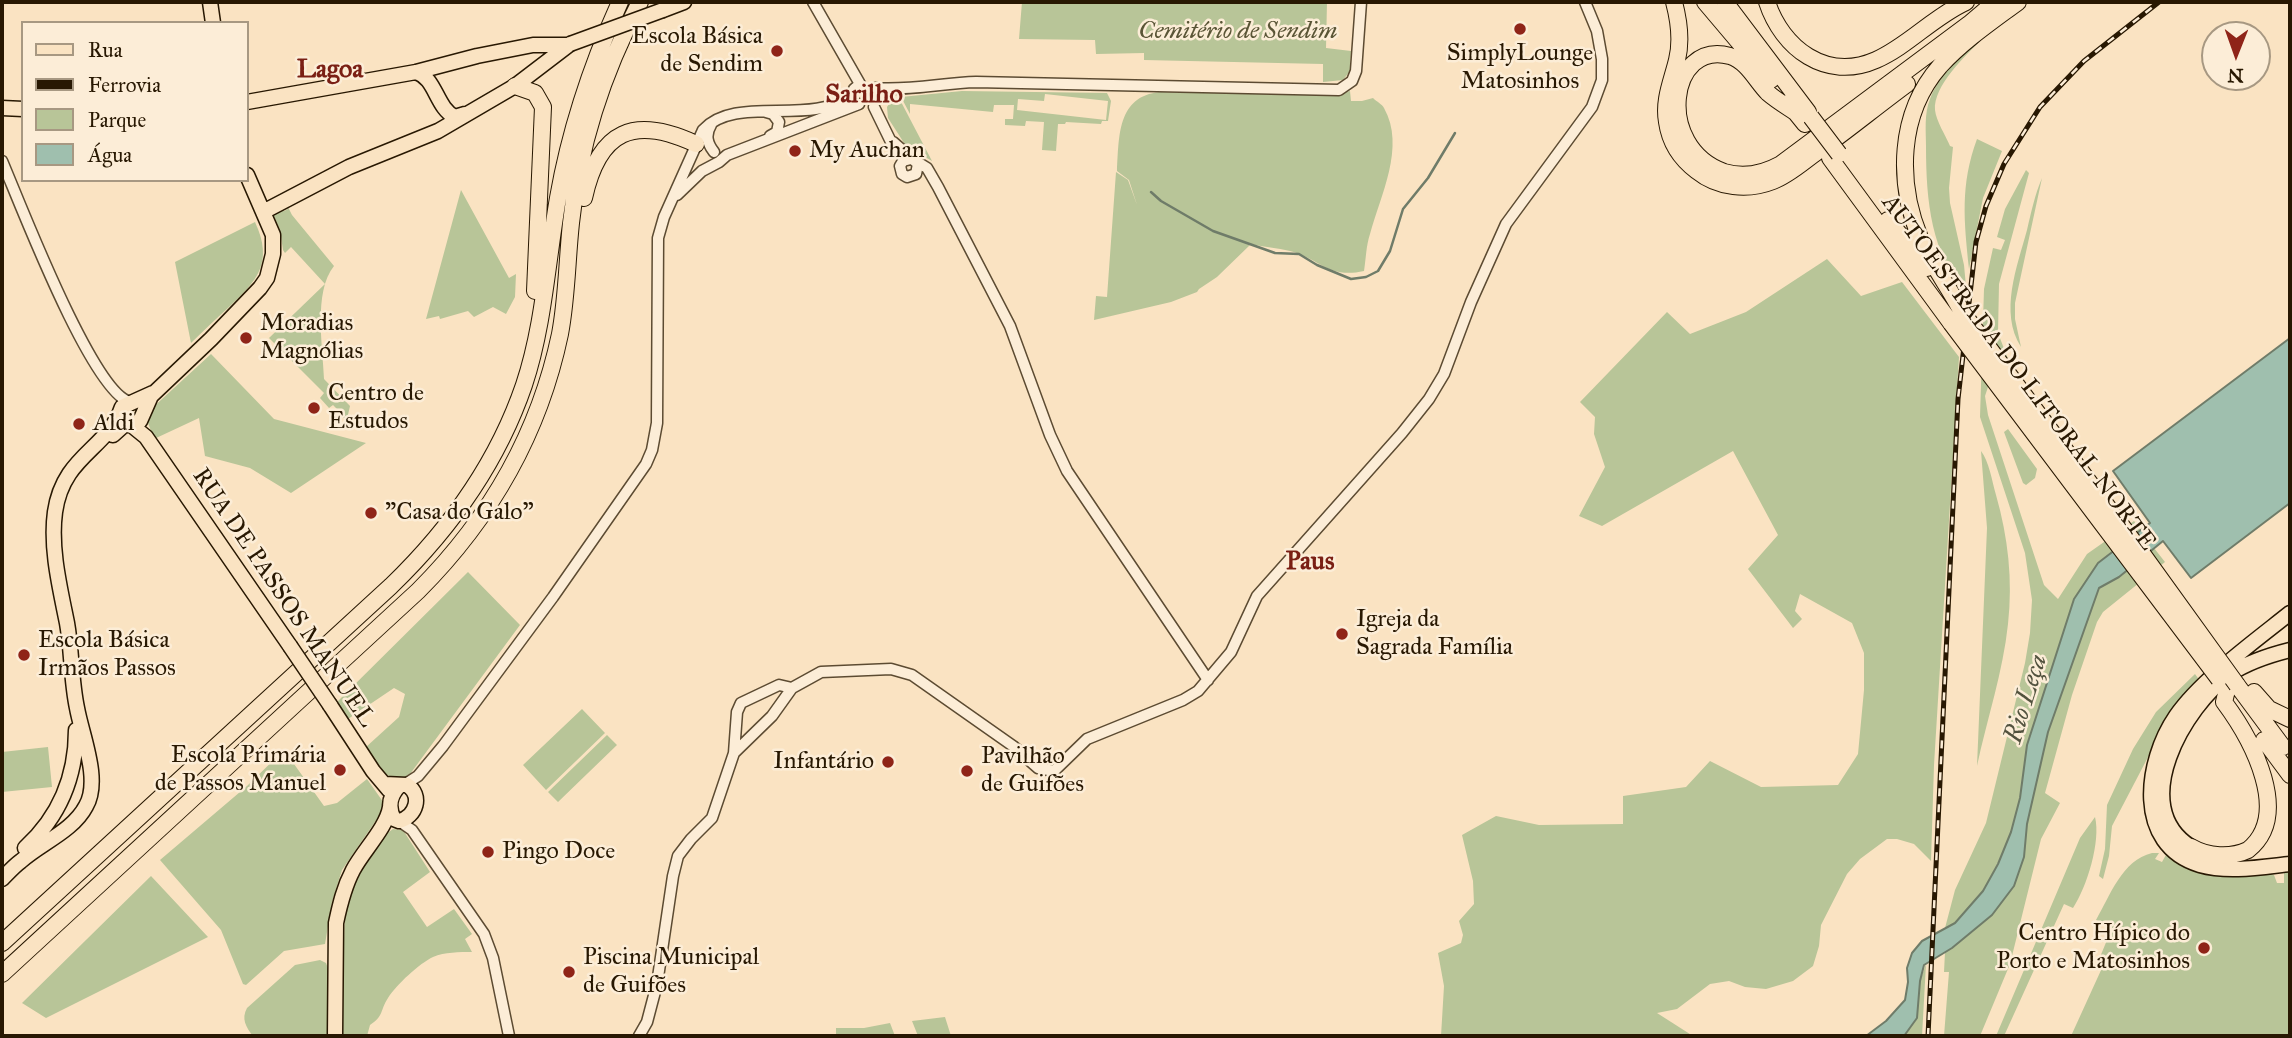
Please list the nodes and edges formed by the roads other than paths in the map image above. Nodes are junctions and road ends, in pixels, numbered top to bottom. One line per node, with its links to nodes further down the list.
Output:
1 (210, 2): 15 (main road)
2 (621, 2): 52 (highway)
3 (684, 2): 17 (main road, bridge)
4 (813, 2): 20 (street)
5 (1360, 2): 24 (street)
6 (1585, 2): 56 (street)
7 (1674, 2): 16 (highway)
8 (1704, 2): 33 (highway, AUTOESTRADA DO LITORAL NORTE)
9 (1725, 2): 33 (highway, AUTOESTRADA DO LITORAL NORTE)
10 (1767, 2): 11 (highway)
11 (1966, 2)
12 (1995, 2): 33 (highway)
13 (2018, 2): 16 (highway)
14 (640, 3): 50 (highway)
15 (213, 21)
16 (1962, 44): 51 (highway)
17 (550, 51): 18 (main road); 22 (main road)
18 (435, 68): 19 (main road); 21 (main road)
19 (416, 72): 21 (main road); 26 (main road)
20 (860, 84): 23 (street); 25 (street)
21 (431, 86): 30 (main road)
22 (515, 86): 31 (main road); 52 (highway)
23 (875, 88): 24 (street); 27 (street)
24 (894, 90): 27 (street)
25 (856, 100): 27 (street); 32 (street); 36 (street)
26 (248, 102)
27 (876, 104): 37 (street)
28 (2, 108): 29 (main road)
29 (21, 109)
30 (445, 110): 31 (main road); 35 (main road)
31 (472, 111): 35 (main road)
32 (758, 112): 34 (street); 36 (street)
33 (1804, 117): 51 (highway, AUTOESTRADA DO LITORAL NORTE)
34 (715, 120): 38 (street); 39 (street)
35 (438, 131): 49 (main road)
36 (764, 139): 40 (street)
37 (893, 142): 41 (street); 43 (street)
38 (696, 144): 39 (street); 48 (street); 50 (highway)
39 (714, 152): 40 (street)
40 (727, 155): 48 (street)
41 (913, 160): 43 (street); 44 (street); 47 (street)
42 (2, 161): 53 (street)
43 (900, 169): 44 (street)
44 (915, 176): 47 (street)
45 (248, 178): 49 (main road)
46 (244, 182): 49 (main road)
47 (938, 187): 56 (street)
48 (675, 197): 66 (street)
49 (261, 214): 53 (main road)
50 (569, 262): 77 (highway)
51 (1956, 318): 57 (highway, AUTOESTRADA DO LITORAL NORTE, bridge); 57 (highway, AUTOESTRADA DO LITORAL NORTE, bridge)
52 (536, 341): 76 (highway)
53 (131, 413): 59 (main road); 66 (main road, RUA DE PASSOS MANUEL, bridge)
54 (2290, 613): 73 (main road)
55 (2290, 650): 72 (main road)
56 (1208, 680): 58 (street)
57 (2236, 685): 60 (highway); 62 (highway, AUTOESTRADA DO LITORAL NORTE); 63 (highway, AUTOESTRADA DO LITORAL NORTE); 72 (highway)
58 (792, 688): 61 (street); 61 (street)
59 (76, 706): 64 (main road); 65 (main road)
60 (2290, 719)
61 (734, 753): 80 (street)
62 (2290, 757)
63 (2290, 775)
64 (71, 776): 65 (main road); 67 (main road)
65 (91, 776): 70 (main road)
66 (401, 787): 68 (main road); 69 (main road, RUA DE PASSOS MANUEL)
67 (58, 810): 70 (main road); 74 (main road)
68 (414, 810): 69 (main road); 71 (street)
69 (392, 815): 71 (street); 78 (main road)
70 (76, 819): 75 (main road)
71 (412, 830): 79 (street)
72 (2191, 847)
73 (2290, 863)
74 (2, 871)
75 (2, 879)
76 (2, 943)
77 (2, 974)
78 (335, 1036)
79 (509, 1036)
80 (639, 1036)

